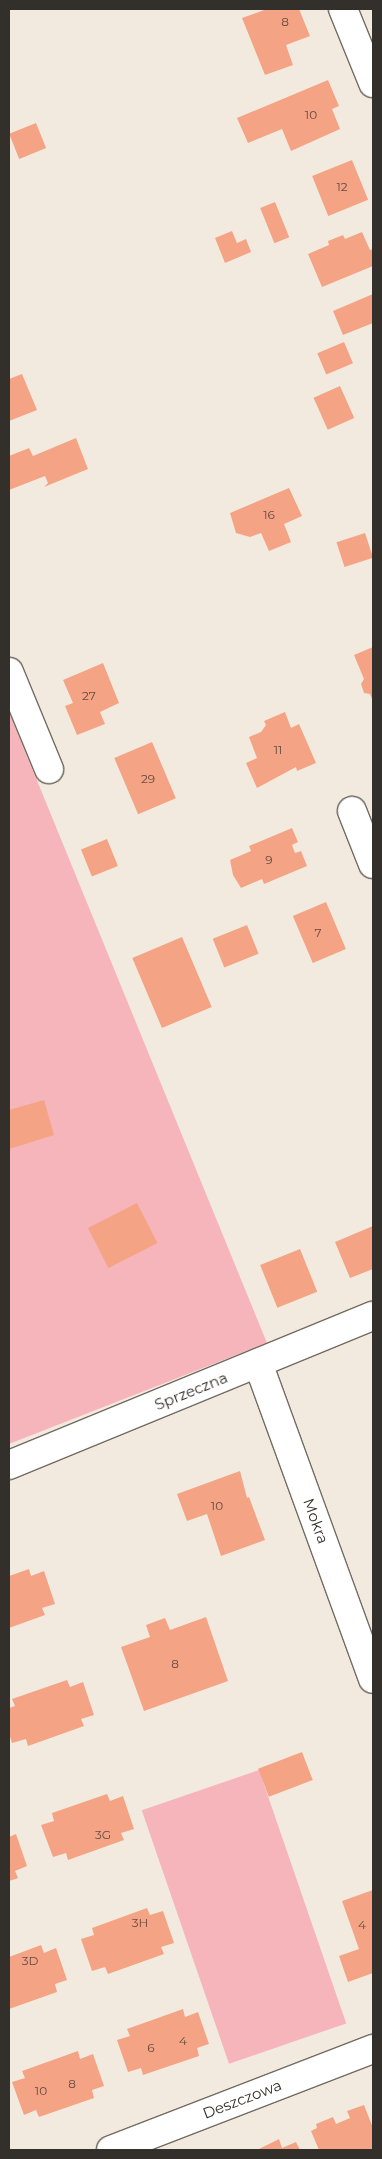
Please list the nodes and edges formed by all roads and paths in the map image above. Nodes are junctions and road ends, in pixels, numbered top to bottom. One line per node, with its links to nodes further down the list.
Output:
1 (343, 9): 2 (street)
2 (373, 83)
3 (9, 672): 4 (street)
4 (49, 769)
5 (352, 811): 6 (street)
6 (373, 864)
7 (373, 1316): 8 (street, Sprzeczna)
8 (258, 1363): 9 (street, Sprzeczna); 10 (street, Mokra)
9 (9, 1465)
10 (373, 1679)
11 (373, 2049): 12 (street, Deszczowa)
12 (111, 2150)

